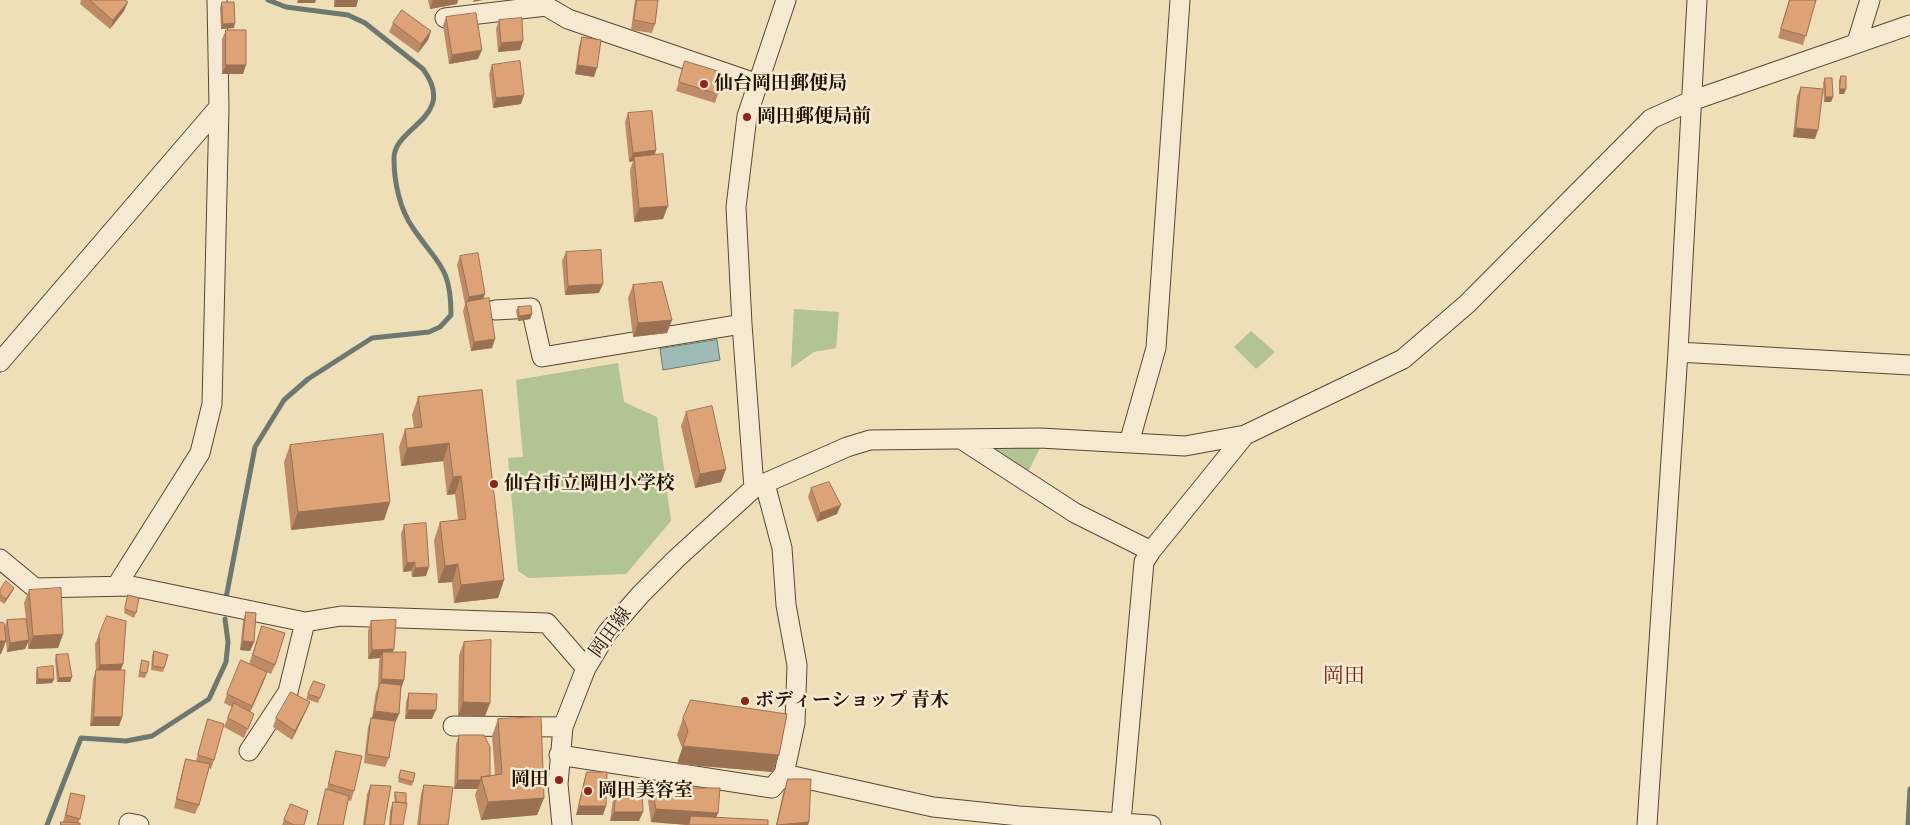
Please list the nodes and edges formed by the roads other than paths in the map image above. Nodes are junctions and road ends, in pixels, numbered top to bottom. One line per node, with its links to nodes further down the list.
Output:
1 (217, 0): 11 (street)
2 (786, 0): 9 (street)
3 (1180, 0): 19 (street)
4 (1697, 0): 10 (street)
5 (1870, 0): 8 (street)
6 (445, 18): 9 (street)
7 (1910, 25): 8 (street)
8 (1857, 42): 10 (street)
9 (758, 84): 13 (street)
10 (1691, 101): 14 (street); 17 (street)
11 (219, 107): 15 (street); 23 (street)
12 (495, 310): 13 (street)
13 (742, 324): 20 (street)
14 (1678, 352): 16 (street); 35 (street)
15 (0, 362)
16 (1910, 365)
17 (1245, 436): 19 (street, 岡田線); 21 (street)
18 (961, 439): 19 (street, 岡田線); 20 (street, 岡田線); 21 (street)
19 (1129, 443)
20 (759, 486): 25 (street, 岡田線); 30 (street)
21 (1151, 551): 32 (street)
22 (0, 559): 23 (street)
23 (117, 585): 24 (street)
24 (305, 622): 25 (street); 28 (street)
25 (586, 668): 27 (street, 岡田線)
26 (453, 726): 27 (street)
27 (563, 727): 29 (street, 岡田線)
28 (249, 751)
29 (559, 755): 30 (street); 33 (street, 岡田線)
30 (784, 774): 31 (street)
31 (1019, 820): 32 (street)
32 (1121, 822): 34 (street)
33 (562, 825)
34 (1151, 825)
35 (1647, 825)

